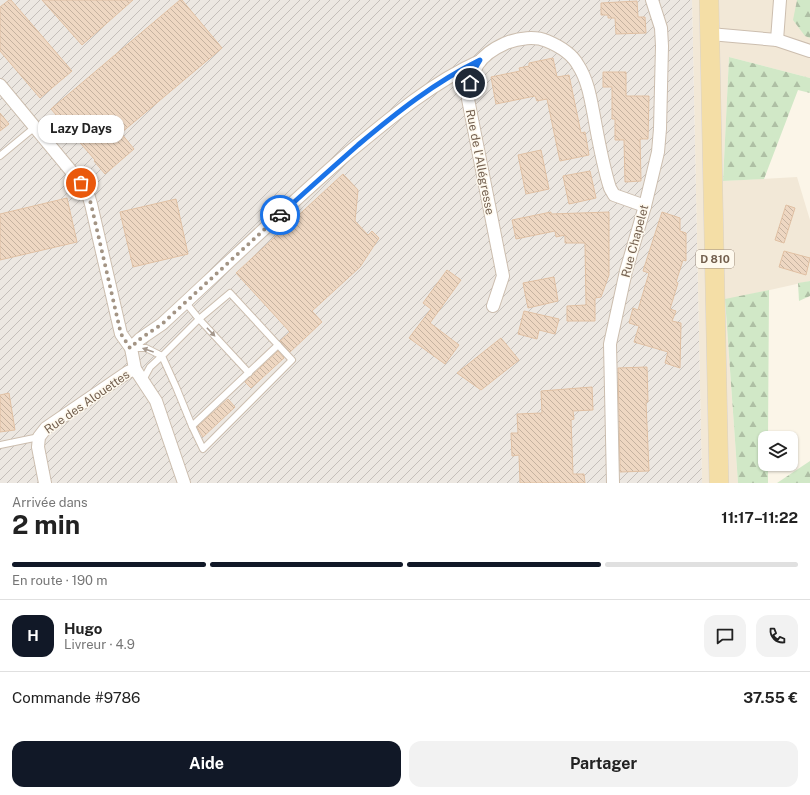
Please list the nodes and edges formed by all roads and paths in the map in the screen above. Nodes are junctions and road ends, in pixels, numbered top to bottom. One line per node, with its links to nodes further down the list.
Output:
1 (652, 0): 11 (street, Rue Chapelet)
2 (709, 0): 4 (main road, D 810)
3 (780, 0): 5 (street)
4 (710, 34): 5 (street); 27 (main road, D 810)
5 (777, 40): 6 (street)
6 (810, 51)
7 (480, 60): 11 (street, Rue de l'Allégresse); 12 (street); 13 (street, Rue de l'Allégresse)
8 (0, 85): 9 (street, Rue des Alouettes)
9 (35, 127): 10 (lane); 16 (street, Rue des Alouettes)
10 (0, 156)
11 (645, 206): 26 (street, Rue Chapelet)
12 (186, 303): 14 (lane); 16 (street)
13 (493, 306)
14 (199, 320): 15 (lane); 17 (lane); 19 (lane, one-way to 19)
15 (278, 345): 19 (lane); 21 (lane)
16 (130, 348): 17 (lane, one-way to 16); 18 (street, Rue des Alouettes)
17 (162, 356): 20 (lane); 21 (lane)
18 (135, 370): 20 (street, Rue des Alouettes); 22 (street, Rue des Alouettes)
19 (249, 373): 21 (lane)
20 (143, 380): 25 (street, Rue des Alouettes)
21 (192, 426)
22 (39, 437): 23 (lane); 24 (street, Rue des Alouettes)
23 (0, 445)
24 (45, 483)
25 (184, 483)
26 (613, 483)
27 (719, 483)

